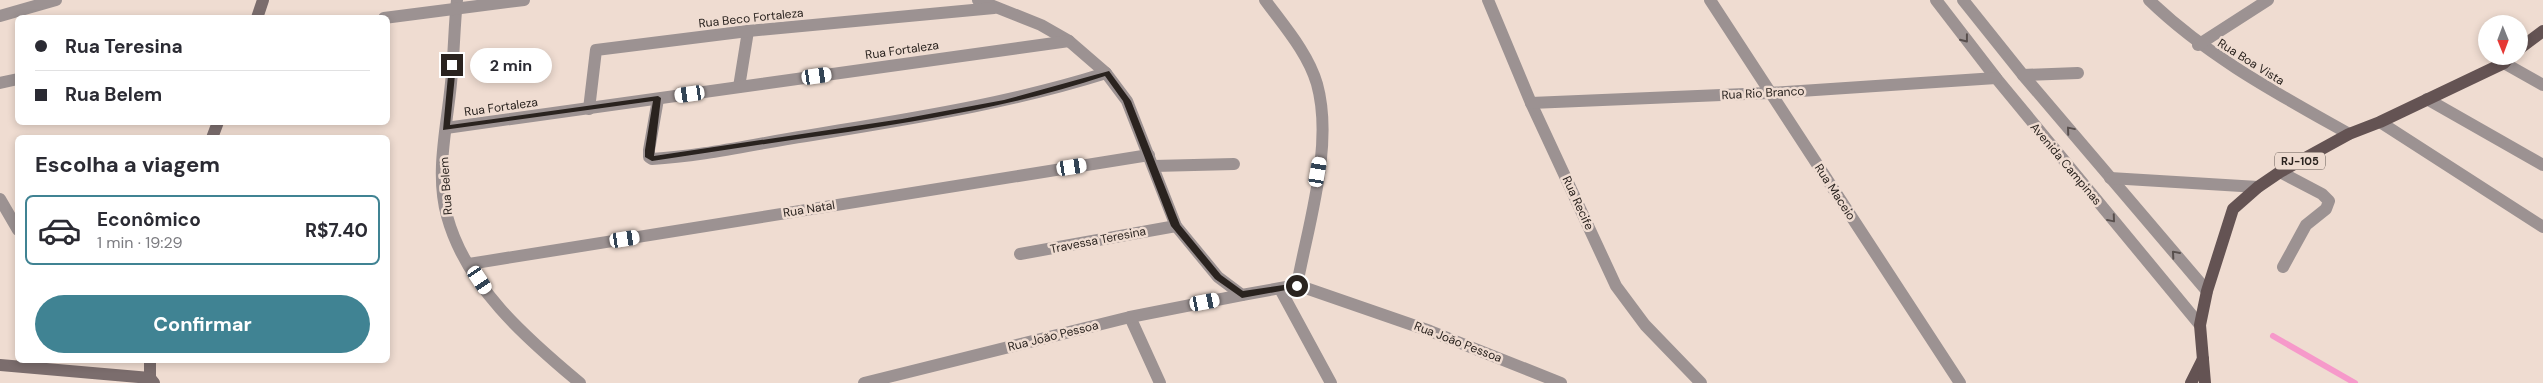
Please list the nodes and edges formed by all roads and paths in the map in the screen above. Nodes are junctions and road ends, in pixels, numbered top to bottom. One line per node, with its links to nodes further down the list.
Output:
1 (56, 0): 15 (street)
2 (263, 0): 14 (street)
3 (524, 0): 12 (street)
4 (978, 0): 13 (street)
5 (1265, 0): 53 (street)
6 (1488, 0): 35 (street, Rua Recife)
7 (1710, 0): 32 (street, Rua Maceio)
8 (1936, 0): 27 (street, Avenida Campinas, one-way to 27)
9 (1963, 0): 26 (street, Avenida Campinas)
10 (2149, 0): 21 (street, Rua Boa Vista)
11 (2268, 0): 21 (street)
12 (457, 4): 16 (street); 38 (street, Rua Belem)
13 (999, 7): 18 (street, Rua Beco Fortaleza); 19 (street)
14 (258, 15)
15 (0, 16)
16 (390, 17)
17 (2543, 31): 20 (main road)
18 (748, 32): 31 (street); 36 (street, Rua Beco Fortaleza)
19 (1069, 41): 24 (street); 31 (street, Rua Fortaleza)
20 (2528, 42)
21 (2198, 45): 39 (street, Rua Boa Vista)
22 (2498, 65): 34 (main road, RJ-105)
23 (2515, 65): 30 (street)
24 (1106, 73): 33 (street); 40 (street)
25 (2078, 73): 26 (street)
26 (2023, 75): 44 (street, Avenida Campinas, one-way to 26)
27 (1996, 78): 32 (street, Rua Rio Branco); 58 (street, Avenida Campinas, one-way to 58)
28 (15, 80): 29 (street)
29 (0, 83)
30 (2543, 85)
31 (739, 87): 33 (street, Rua Fortaleza)
32 (1770, 93): 35 (street, Rua Rio Branco); 70 (street, Rua Maceio)
33 (658, 98): 36 (street, Rua Fortaleza)
34 (2427, 99): 37 (main road, RJ-105); 42 (street)
35 (1531, 103): 69 (street, Rua Recife)
36 (589, 109): 38 (street, Rua Fortaleza)
37 (2380, 122): 39 (main road, RJ-105); 49 (street)
38 (446, 128): 51 (street, Rua Belem)
39 (2349, 134): 43 (main road, RJ-105)
40 (1152, 160): 41 (street, Rua Natal); 48 (street); 51 (street, Rua Natal)
41 (1234, 164)
42 (2543, 165)
43 (2280, 172): 45 (main road, RJ-105); 52 (street)
44 (2110, 178): 45 (street); 55 (street, Avenida Campinas, one-way to 44)
45 (2258, 187): 55 (main road, RJ-105)
46 (0, 200): 47 (street)
47 (15, 225)
48 (1176, 226): 50 (street, Travessa Teresina); 56 (street)
49 (2543, 227)
50 (1020, 254)
51 (469, 264): 64 (street, Rua Belem)
52 (2283, 268)
53 (1297, 286): 54 (street, Rua João Pessoa); 68 (street, Rua João Pessoa)
54 (1280, 289): 56 (street, Rua João Pessoa); 67 (street)
55 (2208, 291): 58 (main road, RJ-105)
56 (1242, 295): 57 (street, Rua João Pessoa)
57 (1130, 317): 65 (street, Rua João Pessoa); 66 (street)
58 (2200, 325): 59 (main road, RJ-105)
59 (2203, 359): 71 (main road); 72 (main road, RJ-105)
60 (150, 363): 63 (street)
61 (47, 364): 62 (street); 63 (street)
62 (0, 365)
63 (152, 380)
64 (580, 383)
65 (864, 383)
66 (1160, 383)
67 (1331, 383)
68 (1561, 383)
69 (1701, 383)
70 (1960, 383)
71 (2191, 383)
72 (2205, 383)

